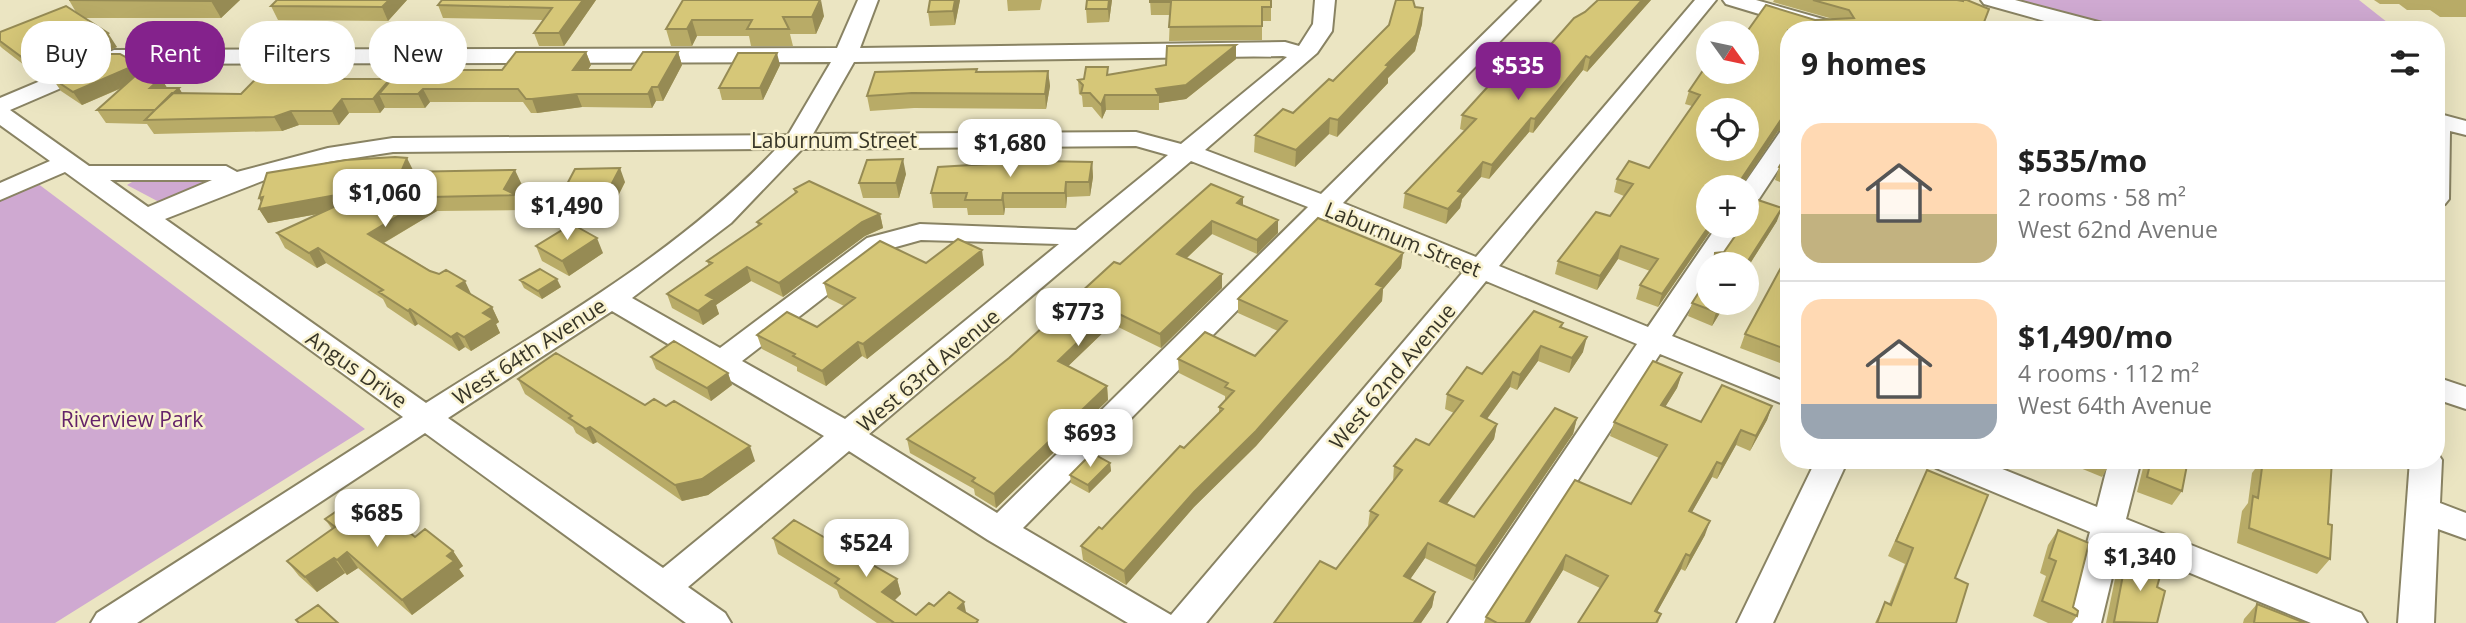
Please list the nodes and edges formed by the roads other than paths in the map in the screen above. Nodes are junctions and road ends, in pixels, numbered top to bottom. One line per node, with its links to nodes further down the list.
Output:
1 (868, 0): 9 (street, West 64th Avenue)
2 (1325, 0): 10 (street, West 63rd Avenue)
3 (1530, 0): 21 (street)
4 (1706, 0): 25 (street, West 62nd Avenue)
5 (1733, 0): 7 (street)
6 (1991, 0): 8 (street)
7 (1805, 21)
8 (2032, 21)
9 (847, 55): 10 (street); 11 (street); 14 (street, West 64th Avenue)
10 (1303, 55): 16 (street, West 63rd Avenue)
11 (1, 114): 17 (street, Angus Drive)
12 (2445, 122): 13 (street)
13 (2466, 128)
14 (796, 140): 16 (street, Laburnum Street); 18 (street, Laburnum Street); 26 (street, West 64th Avenue)
15 (1780, 149): 19 (street)
16 (1188, 152): 21 (street, Laburnum Street); 24 (street, West 63rd Avenue)
17 (76, 168): 18 (street, Laburnum Street); 20 (street); 22 (street, Angus Drive)
18 (253, 172): 22 (street, Laburnum Street)
19 (1759, 180)
20 (0, 192)
21 (1321, 206): 25 (street, Laburnum Street); 41 (street)
22 (145, 218): 32 (street, Angus Drive)
23 (1722, 238): 27 (street)
24 (1081, 242): 28 (street); 33 (street, West 63rd Avenue)
25 (1481, 271): 27 (street, Laburnum Street); 46 (street, West 62nd Avenue)
26 (611, 298): 28 (street); 32 (street, West 64th Avenue)
27 (1654, 340): 30 (street, Laburnum Street); 47 (street)
28 (722, 362): 33 (street)
29 (2445, 391): 31 (street)
30 (1780, 392)
31 (2466, 398)
32 (426, 418): 42 (street, Angus Drive); 43 (street, West 64th Avenue)
33 (849, 436): 41 (street); 42 (street, West 63rd Avenue)
34 (1828, 469): 48 (street)
35 (1970, 469): 39 (street)
36 (2123, 469): 39 (street)
37 (2425, 469): 38 (street)
38 (2423, 510): 40 (street); 51 (street)
39 (2108, 524): 49 (street); 50 (street)
40 (2466, 526)
41 (1000, 531): 45 (street)
42 (663, 588): 44 (street, Angus Drive)
43 (109, 623)
44 (713, 623)
45 (1158, 623)
46 (1185, 623)
47 (1466, 623)
48 (1755, 623)
49 (2084, 623)
50 (2349, 623)
51 (2416, 623)

